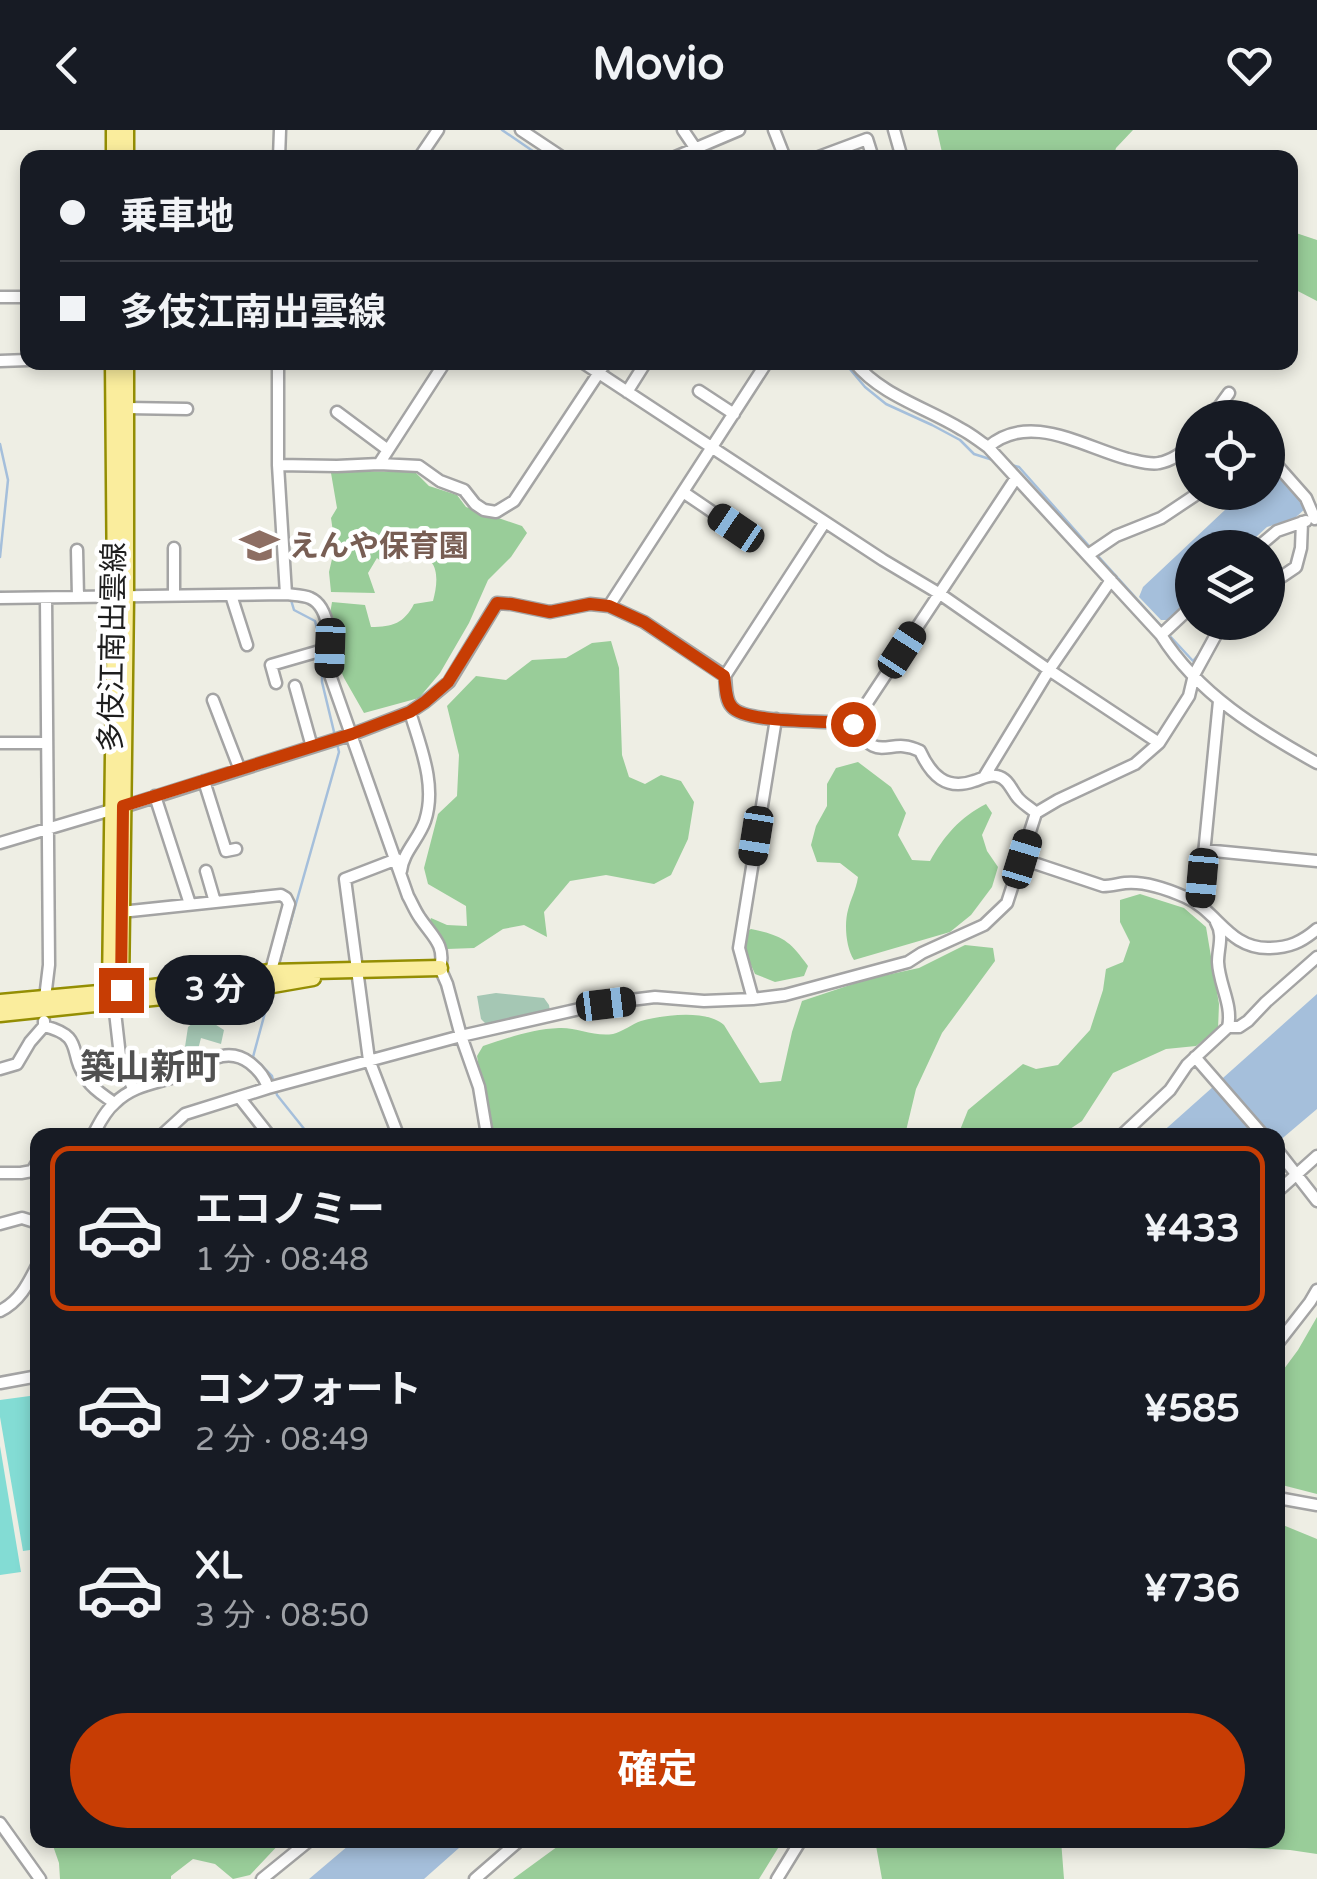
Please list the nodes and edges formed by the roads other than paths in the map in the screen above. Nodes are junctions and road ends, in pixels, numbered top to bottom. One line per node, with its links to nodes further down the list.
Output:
1 (521, 130): 3 (street)
2 (739, 130): 4 (street)
3 (550, 150)
4 (703, 150)
5 (837, 150): 6 (street)
6 (871, 150)
7 (114, 370): 49 (main road, 多伎江南出雲線)
8 (126, 370): 21 (main road, 多伎江南出雲線)
9 (278, 370): 30 (street)
10 (439, 370): 27 (street)
11 (594, 370): 16 (street)
12 (601, 370): 16 (street)
13 (641, 370): 18 (street)
14 (763, 370): 24 (street)
15 (862, 370): 25 (street)
16 (599, 373): 18 (street); 29 (street)
17 (699, 391): 24 (street)
18 (628, 392): 26 (street)
19 (1229, 393): 20 (street)
20 (1224, 400)
21 (126, 408): 22 (street); 49 (main road, 多伎江南出雲線)
22 (187, 410)
23 (337, 412): 27 (street)
24 (734, 414): 26 (street)
25 (988, 447): 28 (street); 32 (street)
26 (712, 448): 33 (street); 36 (street)
27 (388, 450): 29 (street)
28 (1175, 456)
29 (379, 464): 30 (street)
30 (278, 465): 45 (street)
31 (1285, 474): 35 (street)
32 (1016, 478): 42 (street); 46 (street)
33 (682, 492): 38 (street); 53 (street)
34 (1175, 509): 42 (street)
35 (1316, 519): 37 (street)
36 (825, 522): 46 (street); 60 (street)
37 (1302, 522): 39 (street); 43 (street)
38 (736, 528)
39 (1280, 530)
40 (174, 548): 48 (street)
41 (76, 550): 52 (street)
42 (1088, 555): 44 (street)
43 (1285, 574)
44 (1111, 580): 55 (street); 59 (street)
45 (286, 594): 47 (street); 58 (street)
46 (940, 594): 59 (street); 68 (street)
47 (231, 595): 48 (street); 57 (street)
48 (174, 596): 49 (street)
49 (120, 597): 52 (street); 79 (main road, 多伎江南出雲線)
50 (0, 598): 51 (street)
51 (46, 598): 52 (street); 70 (street)
52 (78, 598)
53 (609, 606): 60 (street); 66 (street)
54 (1175, 622): 55 (street)
55 (1161, 635): 61 (street)
56 (1213, 640): 61 (street)
57 (247, 645)
58 (330, 648): 62 (street); 69 (street)
59 (1049, 670): 71 (street); 76 (street)
60 (724, 676): 67 (street)
61 (1194, 676): 65 (street); 71 (street)
62 (276, 683)
63 (295, 686): 73 (street)
64 (213, 700): 75 (street)
65 (1219, 701): 74 (street); 84 (street)
66 (410, 712): 69 (street); 89 (street)
67 (776, 719): 68 (street); 101 (street)
68 (853, 724): 76 (street)
69 (352, 734): 73 (street); 85 (street)
70 (47, 742): 72 (street); 81 (street)
71 (1159, 742): 80 (street)
72 (0, 743)
73 (312, 747): 75 (street)
74 (1317, 763)
75 (240, 770): 77 (street)
76 (984, 777): 80 (street)
77 (204, 781): 78 (street); 83 (street)
78 (156, 796): 79 (street); 91 (street)
79 (117, 808): 81 (street); 93 (main road, 多伎江南出雲線); 100 (main road, 多伎江南出雲線)
80 (1036, 813): 86 (street)
81 (48, 829): 82 (street); 103 (street)
82 (0, 843)
83 (236, 849)
84 (1204, 850): 87 (street); 92 (street)
85 (396, 859): 89 (street); 98 (street)
86 (1022, 859): 92 (street); 101 (street)
87 (1317, 861)
88 (206, 871): 90 (street)
89 (401, 872): 97 (street)
90 (215, 902): 91 (street); 99 (street)
91 (190, 904): 93 (street)
92 (1199, 905): 94 (street)
93 (121, 912): 100 (main road, 多伎江南出雲線)
94 (1213, 918): 95 (street); 106 (street)
95 (1317, 929)
96 (1317, 956): 106 (street)
97 (440, 968): 98 (main road); 107 (street)
98 (358, 970): 99 (main road); 109 (street)
99 (268, 979): 100 (main road)
100 (115, 995): 103 (main road); 112 (street)
101 (752, 1000): 107 (street)
102 (0, 1002): 103 (main road)
103 (45, 1004): 104 (main road); 105 (street)
104 (0, 1014)
105 (44, 1026): 110 (street); 114 (street)
106 (1228, 1027): 108 (street)
107 (461, 1036): 109 (street); 119 (street)
108 (1195, 1057): 120 (street); 121 (street)
109 (369, 1060): 111 (street); 118 (street)
110 (0, 1069)
111 (268, 1088): 112 (street); 113 (street)
112 (133, 1090): 114 (street)
113 (240, 1097): 116 (street); 117 (street)
114 (114, 1103): 115 (street)
115 (98, 1128)
116 (169, 1128)
117 (264, 1128)
118 (395, 1128)
119 (486, 1128)
120 (1129, 1128)
121 (1257, 1128)
122 (1317, 1156): 126 (street)
123 (1285, 1161): 126 (street)
124 (30, 1171): 125 (street)
125 (0, 1173)
126 (1298, 1174): 127 (street); 128 (street)
127 (1285, 1185)
128 (1317, 1201)
129 (30, 1220): 130 (street)
130 (0, 1224)
131 (30, 1281): 132 (street)
132 (26, 1289): 134 (street); 135 (street)
133 (1317, 1290): 136 (street)
134 (30, 1292)
135 (0, 1311)
136 (1285, 1334)
137 (30, 1377): 138 (street)
138 (0, 1383)
139 (1285, 1499): 140 (street)
140 (1317, 1505)
141 (0, 1823): 142 (street)
142 (4, 1840): 146 (street)
143 (300, 1848): 147 (street)
144 (511, 1848): 148 (street)
145 (796, 1848): 149 (street)
146 (40, 1879)
147 (262, 1879)
148 (475, 1879)
149 (777, 1879)

